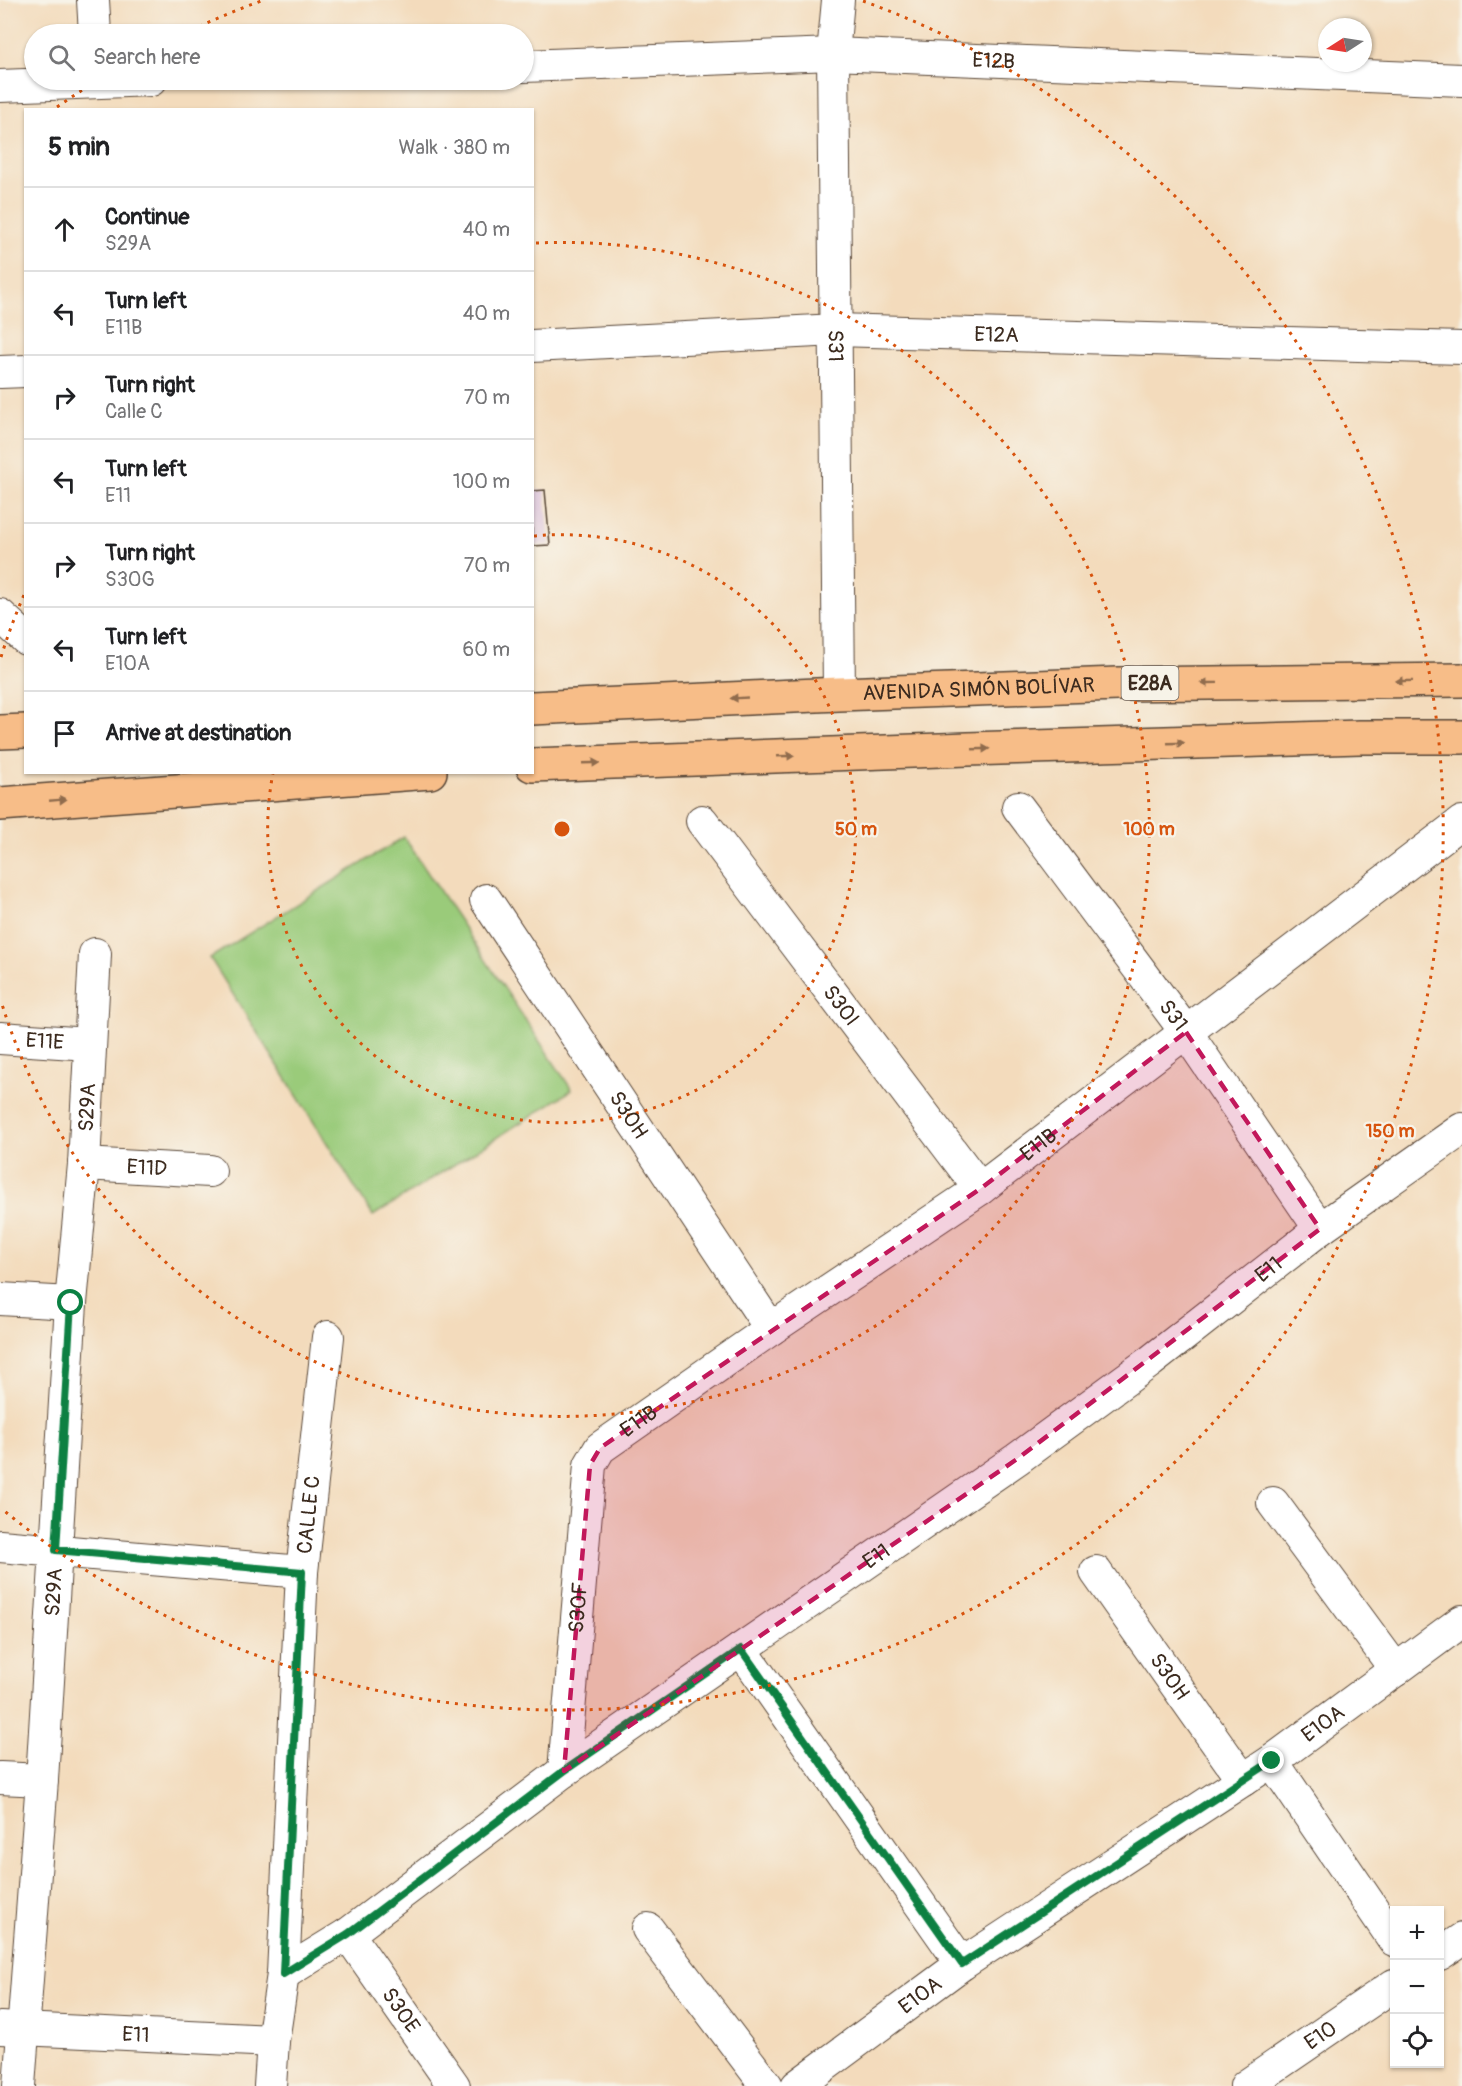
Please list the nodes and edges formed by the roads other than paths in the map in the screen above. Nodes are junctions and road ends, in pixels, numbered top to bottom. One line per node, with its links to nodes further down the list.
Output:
1 (93, 0): 3 (street)
2 (838, 0): 4 (street, S31)
3 (94, 24)
4 (833, 54): 5 (street, E12B); 6 (street, E12B); 9 (street, S31)
5 (534, 66)
6 (1462, 80)
7 (24, 85): 8 (street)
8 (0, 86)
9 (836, 330): 10 (street, E12A); 11 (street, E12A); 17 (street, S31)
10 (534, 346)
11 (1462, 348)
12 (24, 371): 13 (street)
13 (0, 372)
14 (0, 615): 15 (street)
15 (24, 637)
16 (1462, 680): 17 (highway, AVENIDA SIMÓN BOLÍVAR / E28A, one-way to 17)
17 (839, 694): 18 (highway, AVENIDA SIMÓN BOLÍVAR, one-way to 18)
18 (534, 708)
19 (24, 731): 20 (highway)
20 (0, 732)
21 (1462, 737): 22 (highway, one-way to 21)
22 (534, 765)
23 (403, 774): 24 (highway, one-way to 23)
24 (0, 804)
25 (1018, 807): 30 (street, S31)
26 (702, 821): 36 (street, S30I)
27 (1462, 822): 30 (street, E11B)
28 (486, 900): 40 (street, S30H)
29 (95, 954): 32 (street, S29A)
30 (1186, 1032): 36 (street, E11B); 37 (street, S31)
31 (0, 1038): 32 (street, E11E)
32 (89, 1044): 34 (street, S29A)
33 (1462, 1130): 37 (street, E11)
34 (84, 1164): 35 (street, E11D); 39 (street, S29A)
35 (210, 1171)
36 (980, 1189): 40 (street, E11B)
37 (1320, 1229): 49 (street, E11)
38 (0, 1299): 39 (street)
39 (71, 1303): 45 (street, S29A)
40 (771, 1329): 42 (street, E11B)
41 (328, 1337): 46 (street, CALLE C)
42 (600, 1449): 52 (street, S30F)
43 (1273, 1503): 50 (street)
44 (0, 1546): 45 (street)
45 (56, 1550): 46 (street); 54 (street, S29A)
46 (302, 1572): 62 (street, CALLE C)
47 (1096, 1572): 55 (street, S30H)
48 (1462, 1621): 50 (street, E10A)
49 (741, 1649): 52 (street, E11); 61 (street)
50 (1396, 1670): 51 (street, E10A)
51 (1272, 1761): 55 (street, E10A); 57 (street)
52 (564, 1771): 58 (street, E11)
53 (0, 1778): 54 (street)
54 (42, 1780): 64 (street, S29A)
55 (1243, 1780): 61 (street, E10A)
56 (648, 1929): 69 (street)
57 (1390, 1933)
58 (348, 1934): 62 (street, E11); 68 (street, S30E)
59 (1462, 1939): 60 (street)
60 (1444, 1951)
61 (962, 1964): 70 (street, E10A)
62 (283, 1974): 65 (street, CALLE C)
63 (1390, 1988): 71 (street, E10)
64 (11, 2029): 65 (street, E11); 66 (street, S29A)
65 (273, 2041): 67 (street, CALLE C)
66 (19, 2086)
67 (270, 2086)
68 (454, 2086)
69 (767, 2086)
70 (797, 2086)
71 (1245, 2086)

